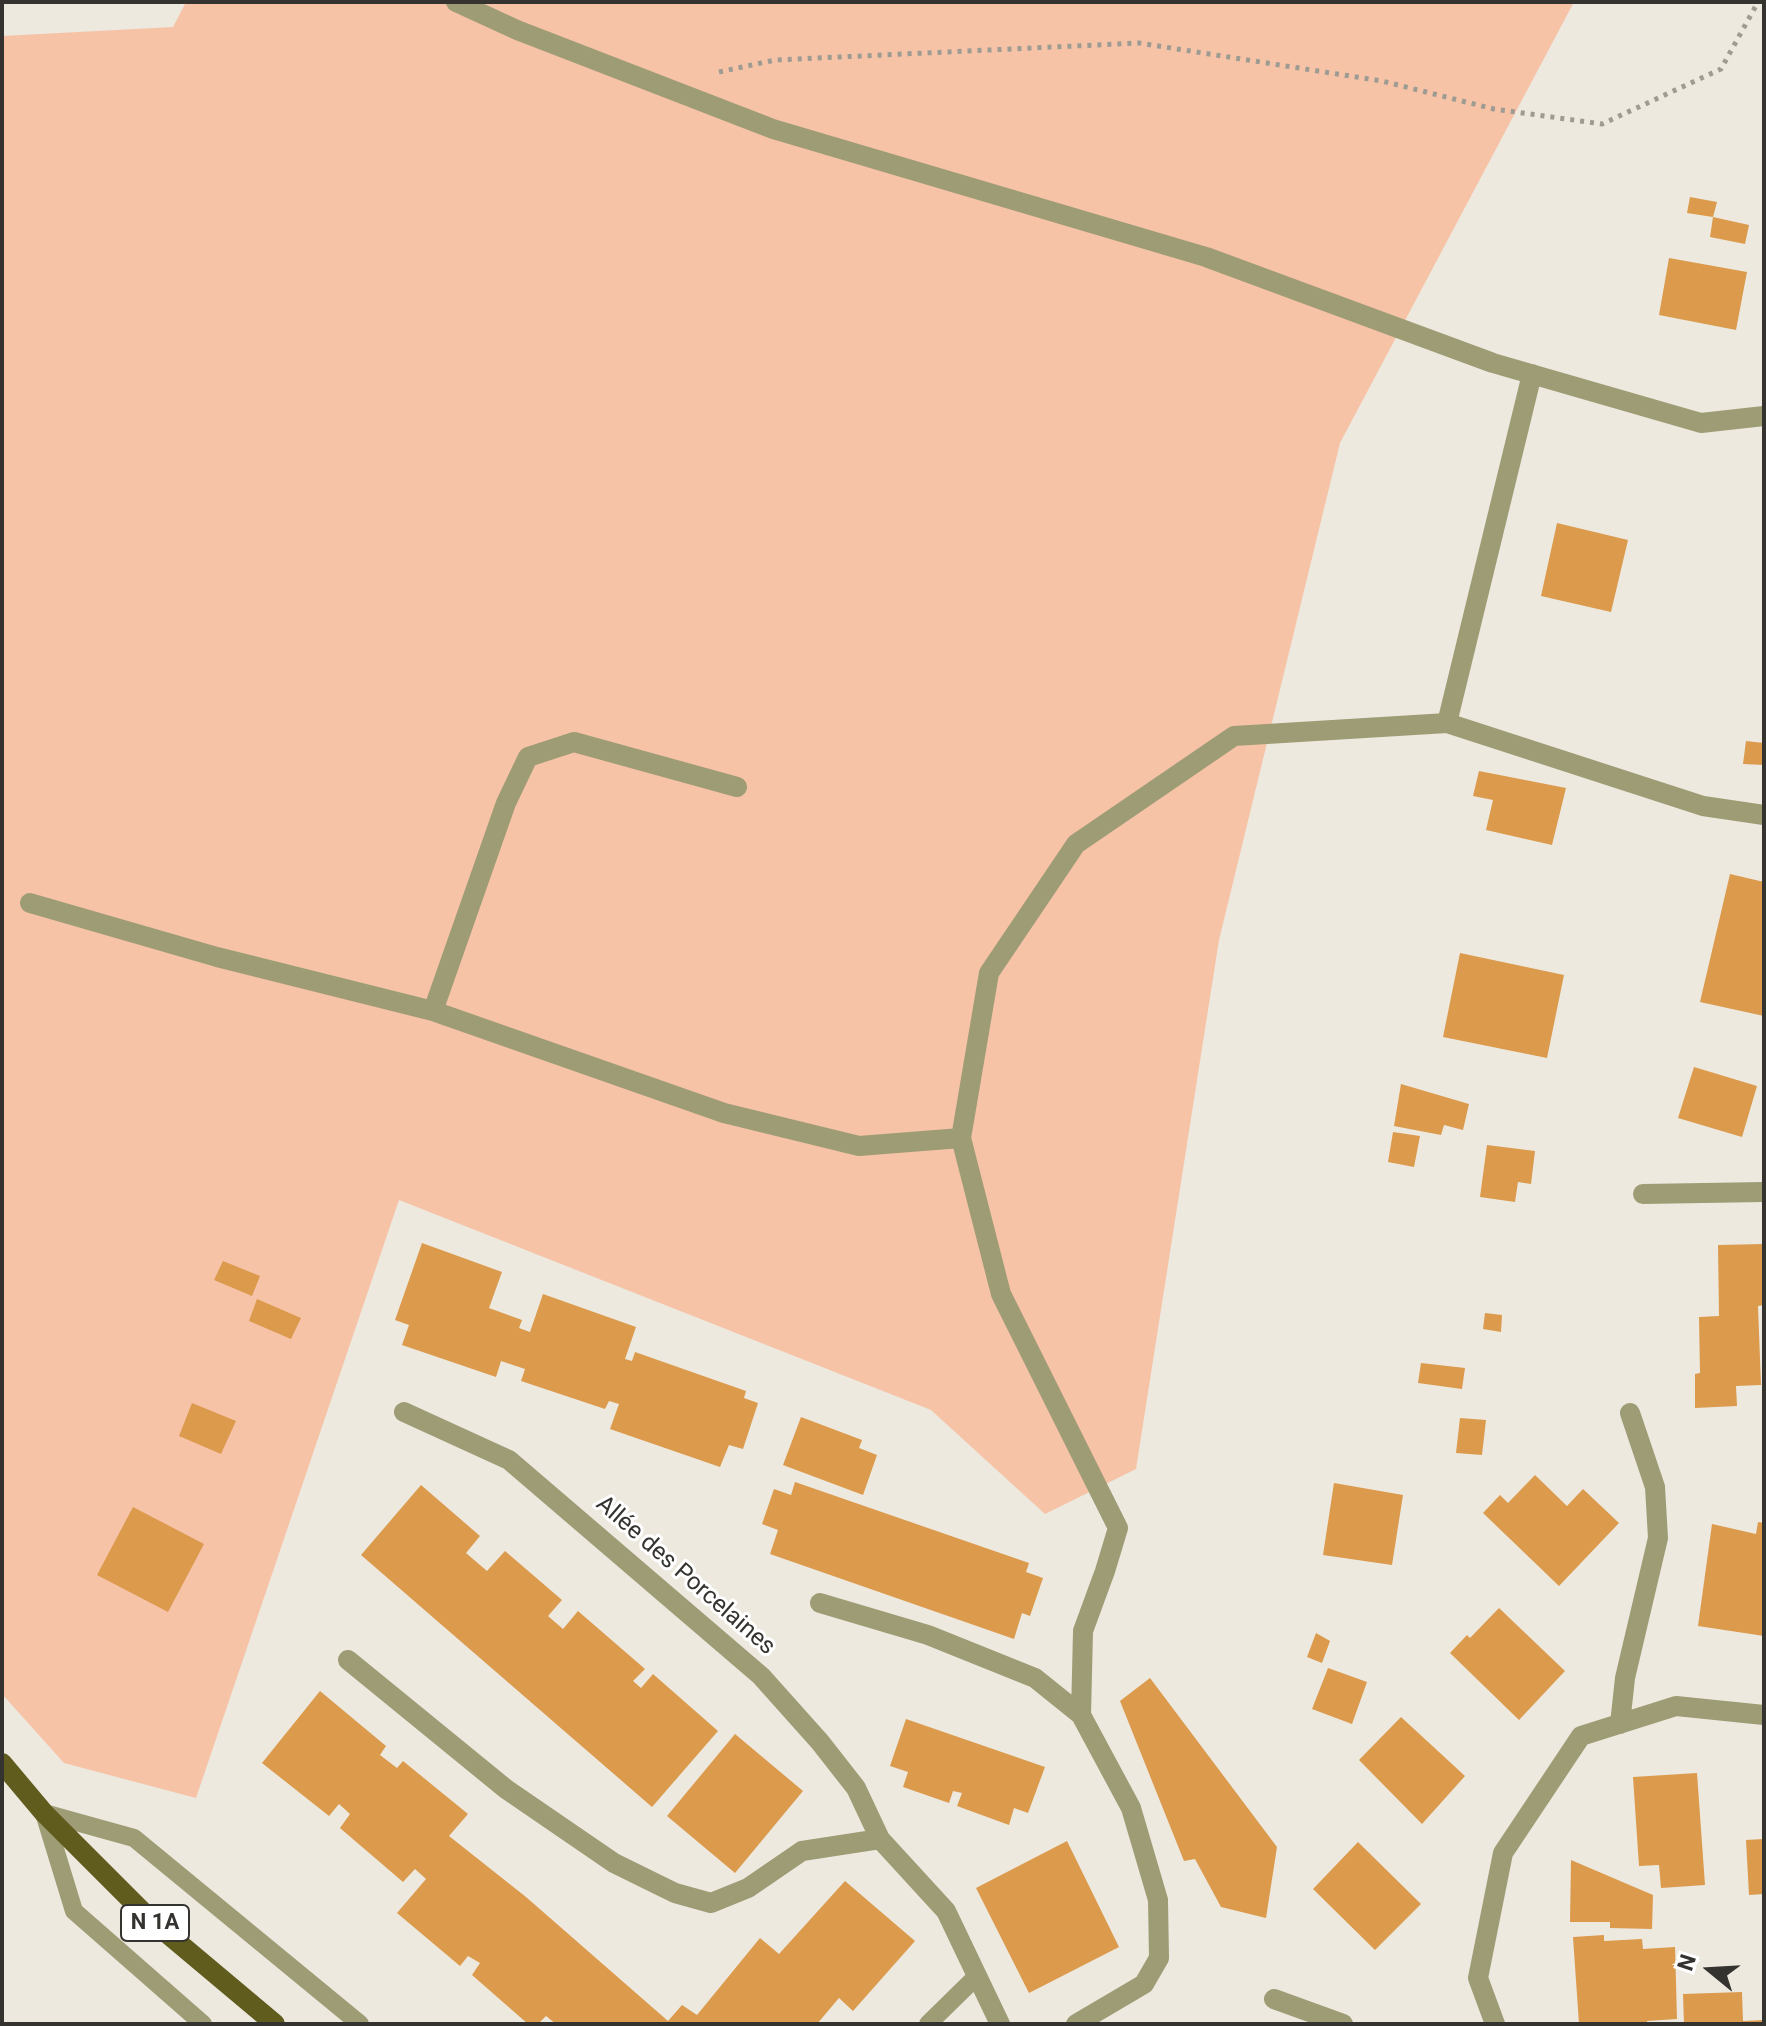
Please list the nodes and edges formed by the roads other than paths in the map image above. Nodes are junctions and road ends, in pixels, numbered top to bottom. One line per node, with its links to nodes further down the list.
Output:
1 (456, 2): 2 (street)
2 (1532, 374): 3 (street); 4 (street)
3 (1764, 416)
4 (1447, 723): 6 (street); 9 (street)
5 (737, 787): 8 (street)
6 (1764, 815)
7 (30, 903): 8 (street)
8 (433, 1011): 9 (street)
9 (961, 1138): 16 (street)
10 (1764, 1192): 11 (street)
11 (1643, 1194)
12 (404, 1412): 21 (street, Allée des Porcelaines)
13 (1630, 1413): 18 (street)
14 (820, 1603): 16 (street)
15 (348, 1660): 21 (street)
16 (1081, 1715): 29 (street)
17 (1764, 1715): 18 (street)
18 (1620, 1724): 31 (street)
19 (2, 1763): 20 (main road, N 1A)
20 (44, 1813): 24 (lane); 25 (main road, N 1A); 26 (lane)
21 (880, 1839): 22 (street, Allée des Porcelaines)
22 (977, 1976): 27 (lane); 28 (street, Allée des Porcelaines)
23 (1274, 1999): 30 (street)
24 (203, 2024)
25 (275, 2024)
26 (360, 2024)
27 (928, 2024)
28 (1000, 2024)
29 (1076, 2024)
30 (1343, 2024)
31 (1495, 2024)

